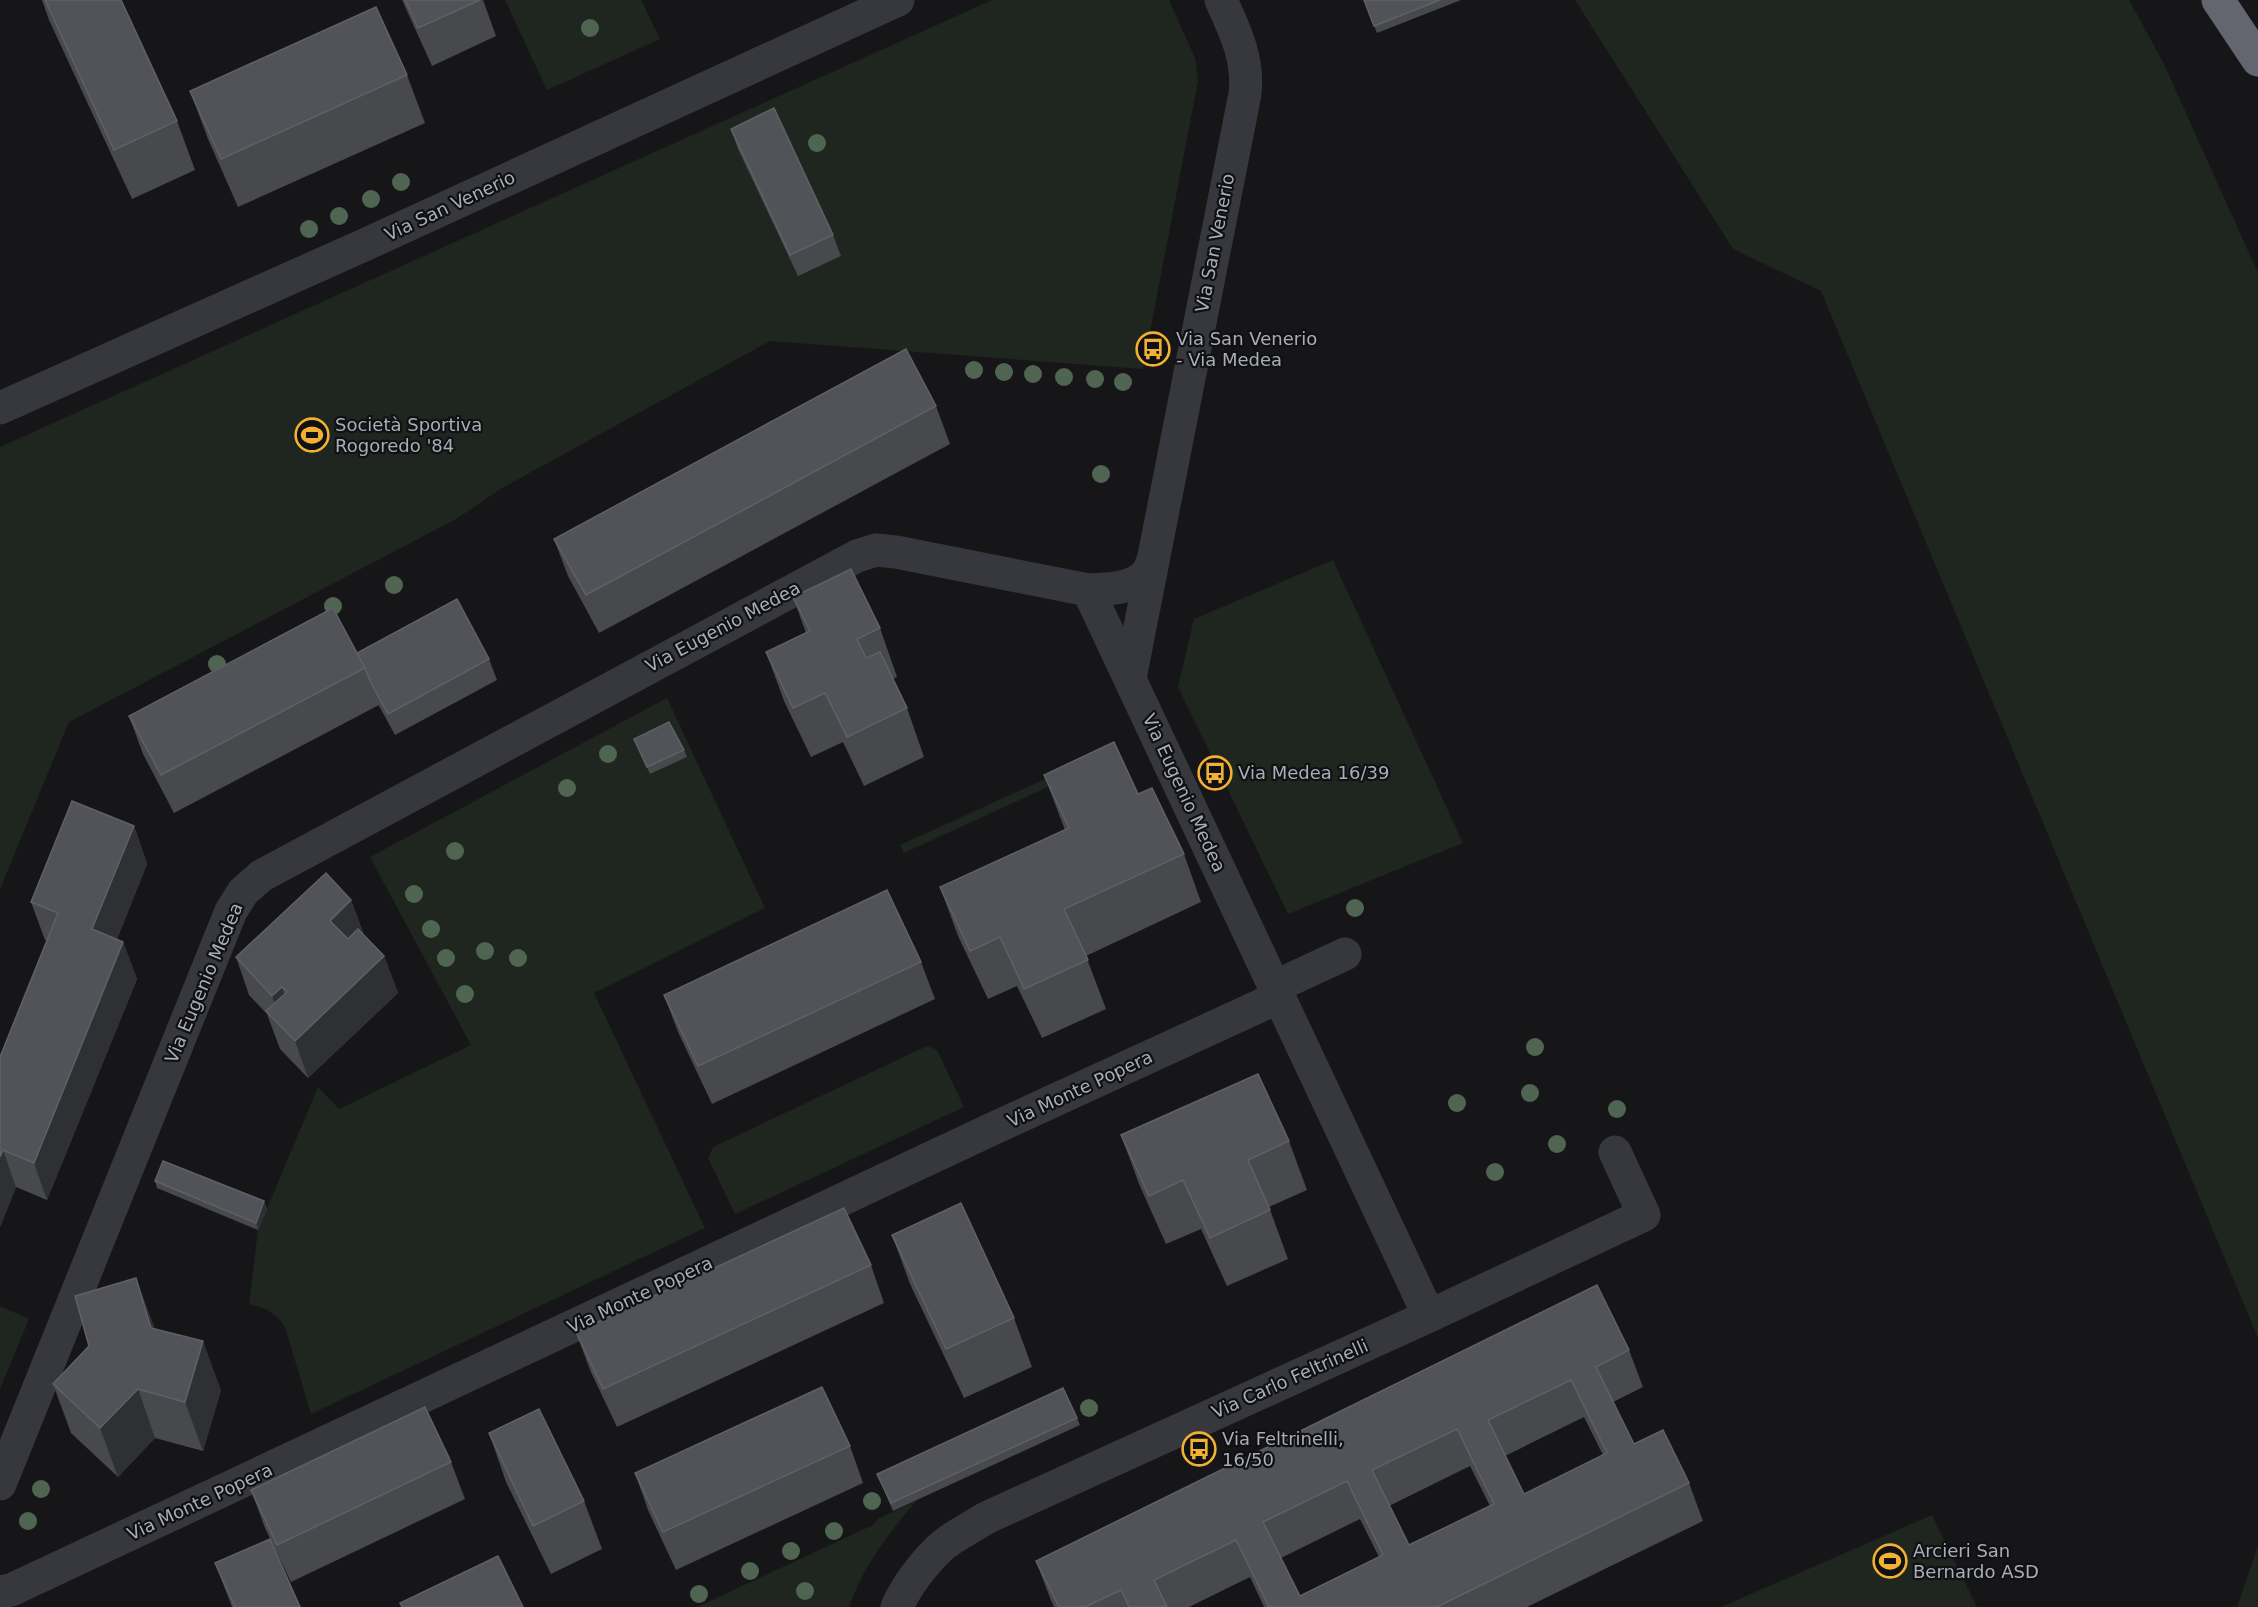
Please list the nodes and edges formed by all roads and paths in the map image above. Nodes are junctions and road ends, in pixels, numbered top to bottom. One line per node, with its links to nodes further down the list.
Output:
1 (898, 0): 5 (street, Via San Venerio)
2 (1221, 0): 6 (street, Via San Venerio)
3 (2218, 0): 4 (highway)
4 (2258, 60)
5 (0, 408)
6 (1153, 560): 7 (street); 8 (street, Via San Venerio)
7 (1088, 590): 8 (street, Via Eugenio Medea); 13 (street, Via Eugenio Medea)
8 (1130, 678): 10 (street, Via Eugenio Medea)
9 (1345, 954): 10 (street, Via Monte Popera)
10 (1277, 992): 12 (street, Via Eugenio Medea); 14 (street, Via Monte Popera)
11 (1615, 1152): 12 (street, Via Carlo Feltrinelli)
12 (1430, 1316): 15 (street, Via Carlo Feltrinelli)
13 (0, 1484)
14 (0, 1592)
15 (897, 1607)

